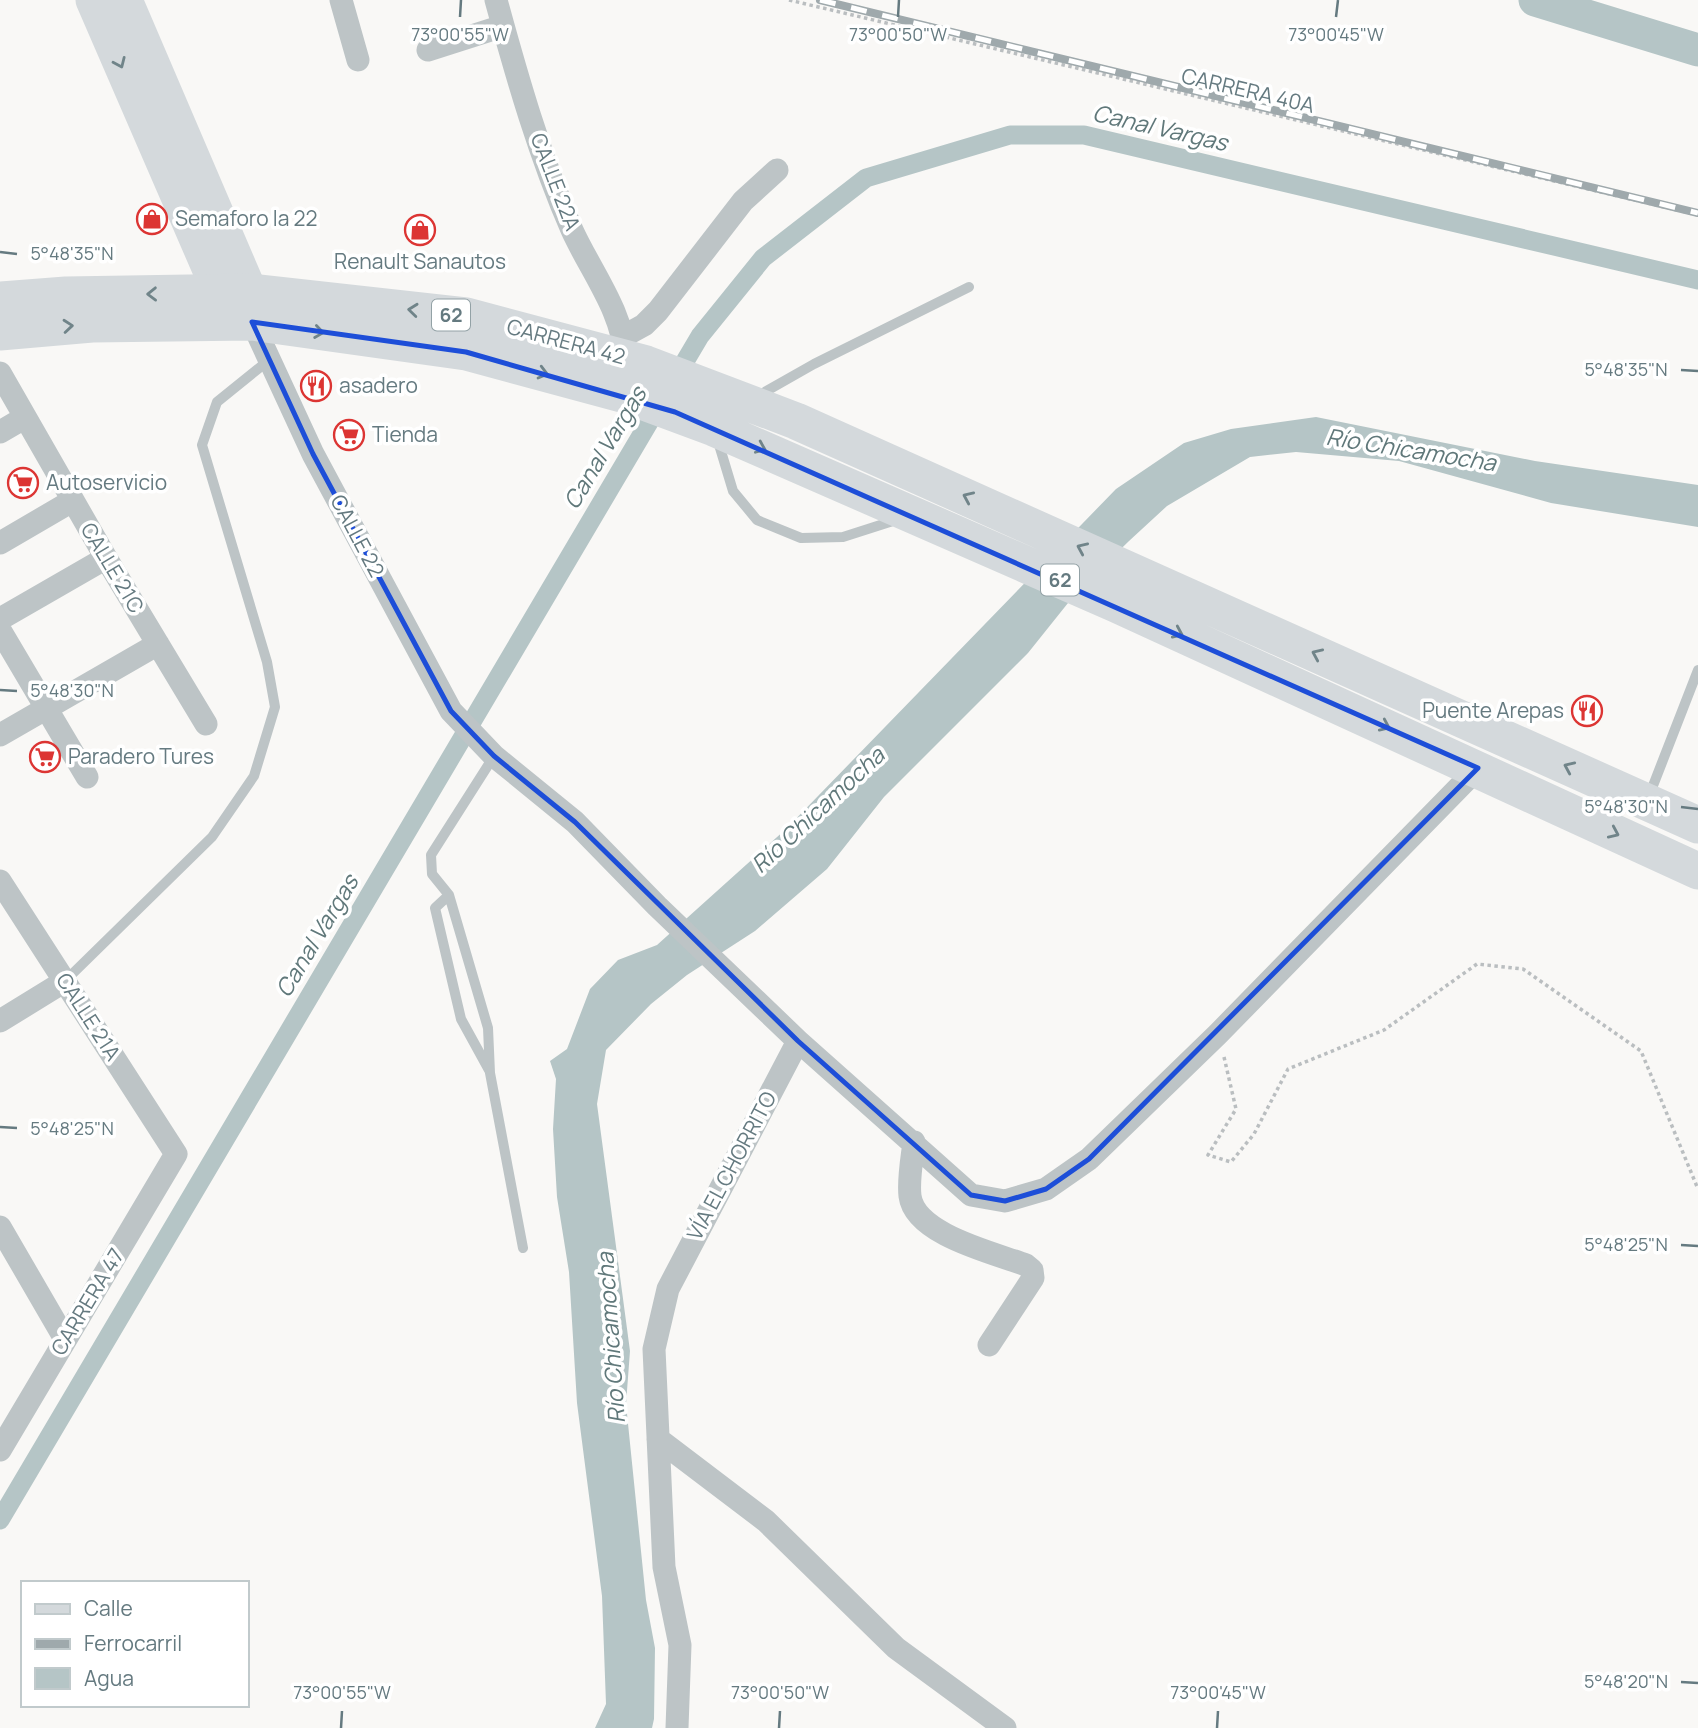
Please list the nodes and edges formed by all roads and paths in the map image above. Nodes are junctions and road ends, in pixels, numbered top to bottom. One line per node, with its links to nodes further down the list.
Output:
1 (93, 0): 13 (main road, one-way to 13)
2 (125, 0): 13 (main road)
3 (341, 0): 8 (street)
4 (496, 0): 6 (street, CALLE 22A)
5 (789, 0): 10 (path, CARRERA 40A)
6 (503, 26): 7 (street); 15 (street, CALLE 22A)
7 (428, 50)
8 (358, 60)
9 (778, 170): 15 (street)
10 (1698, 215)
11 (969, 287): 18 (lane)
12 (0, 300): 13 (highway, CARRERA 42 / 62, one-way to 12)
13 (241, 302): 14 (highway, CARRERA 42 / 62, one-way to 13); 15 (highway, CARRERA 42 / 62, one-way to 13); 16 (street, CALLE 22); 20 (highway, CARRERA 42 / 62, one-way to 20)
14 (0, 332)
15 (632, 352): 18 (highway, CARRERA 42 / 62)
16 (269, 359): 33 (street, CALLE 22); 41 (lane)
17 (0, 373): 19 (street, CALLE 21C)
18 (747, 402): 36 (highway, CARRERA 42 / 62, one-way to 18)
19 (24, 418): 21 (street); 22 (street, CALLE 21C)
20 (714, 428): 23 (highway, CARRERA 42 / 62, one-way to 23); 23 (lane)
21 (0, 432)
22 (72, 501): 24 (street); 25 (street, CALLE 21C)
23 (911, 515): 34 (highway, CARRERA 42 / 62, one-way to 34)
24 (0, 543)
25 (106, 558): 26 (street); 28 (street, CALLE 21C)
26 (0, 620)
27 (0, 630): 30 (street)
28 (158, 644): 30 (street); 31 (street, CALLE 21C)
29 (1698, 670): 36 (lane)
30 (48, 709): 32 (street); 35 (street)
31 (206, 724)
32 (0, 735)
33 (486, 748): 40 (lane); 44 (street)
34 (1478, 768): 38 (highway, 62, one-way to 38); 43 (street)
35 (87, 777)
36 (1647, 802): 37 (highway, 62)
37 (1698, 825)
38 (1698, 871)
39 (0, 881): 41 (street, CALLE 21A)
40 (449, 895): 45 (lane); 45 (lane)
41 (65, 981): 42 (street); 47 (street, CALLE 21A)
42 (0, 1021)
43 (1219, 1034): 46 (street); 48 (path)
44 (798, 1041): 46 (street); 54 (street, VÍA EL CHORRITO)
45 (490, 1073): 50 (lane)
46 (914, 1142): 53 (street)
47 (176, 1154): 52 (street, CARRERA 47)
48 (1698, 1189)
49 (0, 1227): 51 (street)
50 (523, 1248)
51 (8, 1262): 52 (street)
52 (65, 1339): 55 (street, CARRERA 47)
53 (989, 1345)
54 (658, 1439): 56 (street, VÍA EL CHORRITO); 57 (street)
55 (0, 1450)
56 (677, 1728)
57 (1005, 1728)

